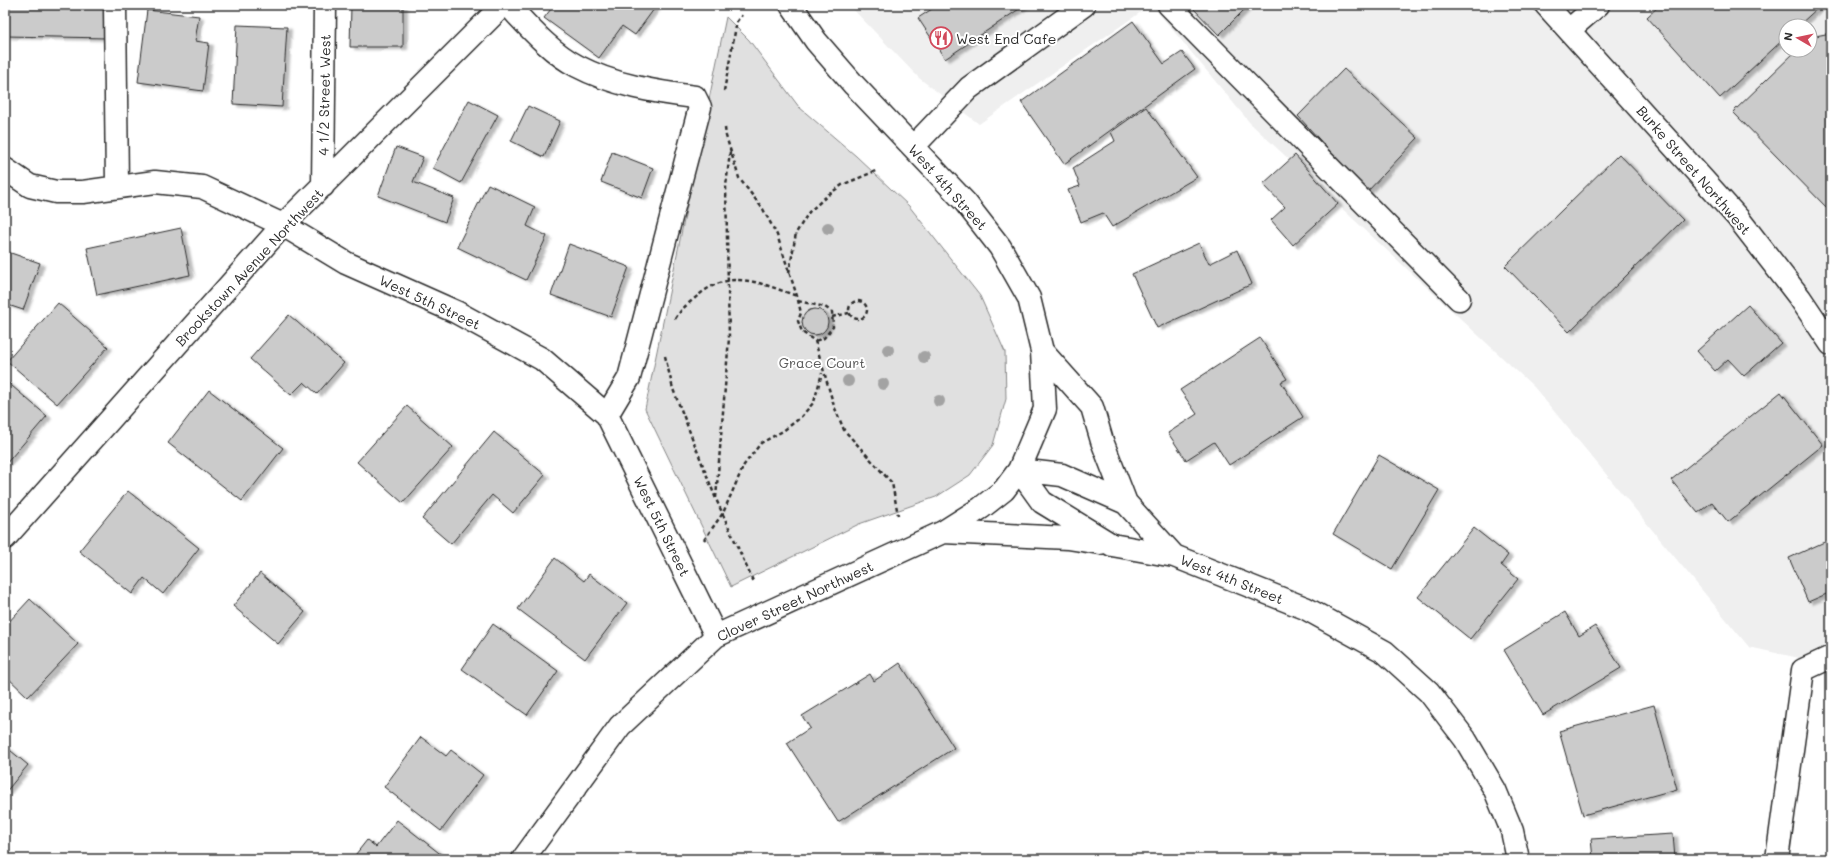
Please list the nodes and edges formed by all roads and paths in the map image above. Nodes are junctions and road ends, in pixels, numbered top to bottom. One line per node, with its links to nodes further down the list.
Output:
1 (114, 5): 18 (street)
2 (325, 5): 19 (street, 4 1/2 Street West)
3 (503, 5): 19 (street, Brookstown Avenue Northwest)
4 (508, 5): 34 (street)
5 (791, 5): 14 (street, West 4th Street)
6 (1084, 5): 14 (street)
7 (1169, 5): 24 (street)
8 (1546, 5): 11 (street, Burke Street Northwest)
9 (1598, 5): 11 (street)
10 (742, 15): 12 (path)
11 (1569, 30): 30 (street, Burke Street Northwest)
12 (724, 93)
13 (724, 121): 15 (path)
14 (912, 147): 31 (street, West 4th Street)
15 (730, 151): 21 (path); 22 (path)
16 (5, 169): 18 (street, West 5th Street)
17 (878, 170): 21 (path)
18 (117, 186): 20 (street, West 5th Street)
19 (323, 186): 20 (street, Brookstown Avenue Northwest)
20 (283, 225): 34 (street, West 5th Street); 41 (street, Brookstown Avenue Northwest)
21 (789, 274): 23 (path)
22 (729, 280): 23 (path); 28 (path); 36 (path)
23 (797, 296): 25 (path)
24 (1459, 299)
25 (798, 301): 27 (path); 29 (path)
26 (849, 313): 26 (path); 27 (path)
27 (832, 317): 29 (path)
28 (672, 324)
29 (815, 341): 33 (path)
30 (1831, 344)
31 (1042, 351): 35 (street, West 4th Street); 37 (street)
32 (665, 354): 36 (path)
33 (822, 371): 38 (path); 39 (path)
34 (607, 415): 46 (street, West 5th Street)
35 (1019, 470): 37 (street, West 4th Street); 40 (street, Clover Street Northwest); 43 (street)
36 (716, 499): 38 (path)
37 (1126, 503): 44 (street, West 4th Street)
38 (723, 514): 42 (path); 45 (path)
39 (898, 515)
40 (943, 532): 43 (street); 46 (street, Clover Street Northwest)
41 (5, 538)
42 (704, 540)
43 (1112, 545): 44 (street)
44 (1174, 556): 49 (street, West 4th Street)
45 (753, 581)
46 (716, 636): 48 (street, Clover Street Northwest)
47 (1831, 657): 50 (street)
48 (523, 859)
49 (1518, 859)
50 (1777, 859)

